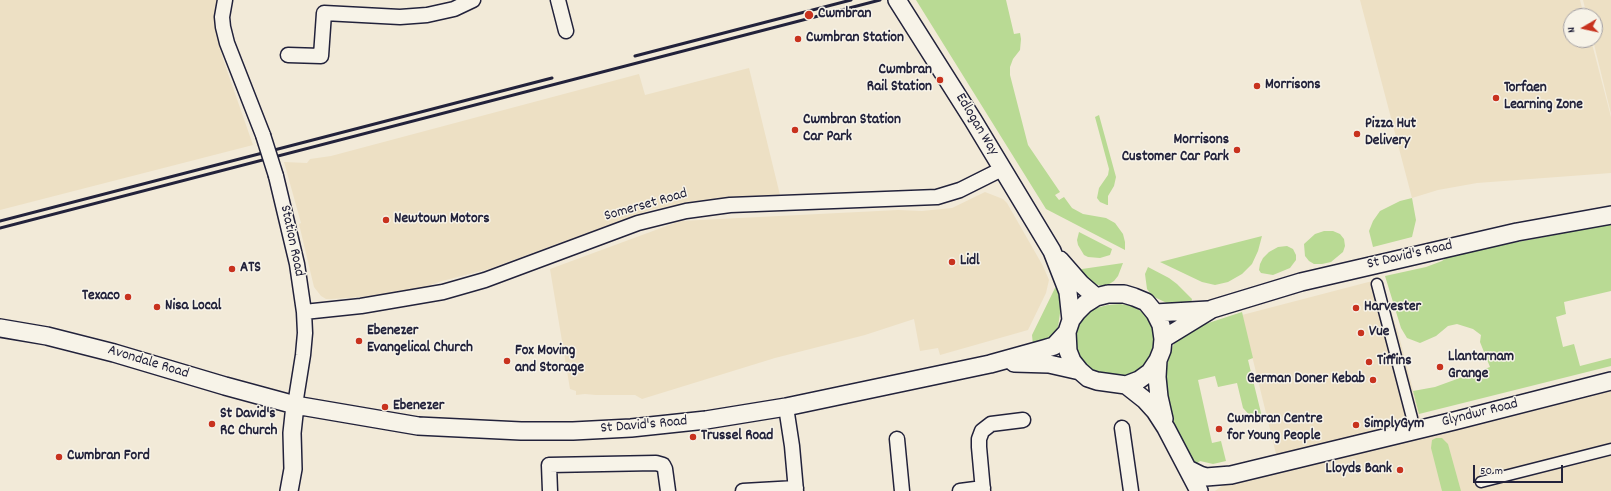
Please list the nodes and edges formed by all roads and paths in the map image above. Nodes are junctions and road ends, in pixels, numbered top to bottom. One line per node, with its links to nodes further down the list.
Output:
1 (225, 0): 13 (street, Station Road, bridge)
2 (473, 0): 6 (street)
3 (558, 0): 5 (street)
4 (896, 0): 7 (street, Edlogan Way)
5 (566, 31)
6 (288, 55)
7 (1002, 169): 9 (street, Edlogan Way); 13 (street, Somerset Road)
8 (1611, 215): 12 (street, St David's Road)
9 (1052, 251): 11 (street, Edlogan Way); 15 (street, Edlogan Way)
10 (1377, 284): 25 (street)
11 (1096, 298): 14 (street, St David's Road); 15 (street, St David's Road)
12 (1212, 309): 14 (street, St David's Road); 17 (street, St David's Road)
13 (304, 312): 23 (street, Station Road)
14 (1155, 313): 17 (street, St David's Road)
15 (1069, 326): 19 (street, St David's Road); 20 (street, St David's Road)
16 (0, 328): 23 (street, Avondale Road)
17 (1163, 338): 18 (street, St David's Road)
18 (1158, 360): 22 (street, St David's Road); 28 (street)
19 (990, 364): 20 (street, St David's Road); 24 (street, St David's Road)
20 (1080, 370): 22 (street, St David's Road)
21 (1611, 381): 32 (street, Glyndwr Road)
22 (1126, 385): 28 (street)
23 (295, 405): 24 (street, St David's Road); 36 (street, Station Road)
24 (786, 407): 34 (street)
25 (1412, 418)
26 (1023, 420): 35 (street)
27 (1122, 428): 42 (street)
28 (1166, 428): 31 (street)
29 (897, 440): 40 (street)
30 (1611, 450): 33 (street)
31 (1188, 469): 32 (street); 43 (street)
32 (1231, 475): 44 (street)
33 (1482, 482)
34 (796, 490): 39 (street)
35 (983, 490): 41 (street)
36 (289, 491)
37 (550, 491): 38 (street)
38 (668, 491)
39 (743, 491)
40 (902, 491)
41 (960, 491)
42 (1131, 491)
43 (1199, 491)
44 (1209, 491)

